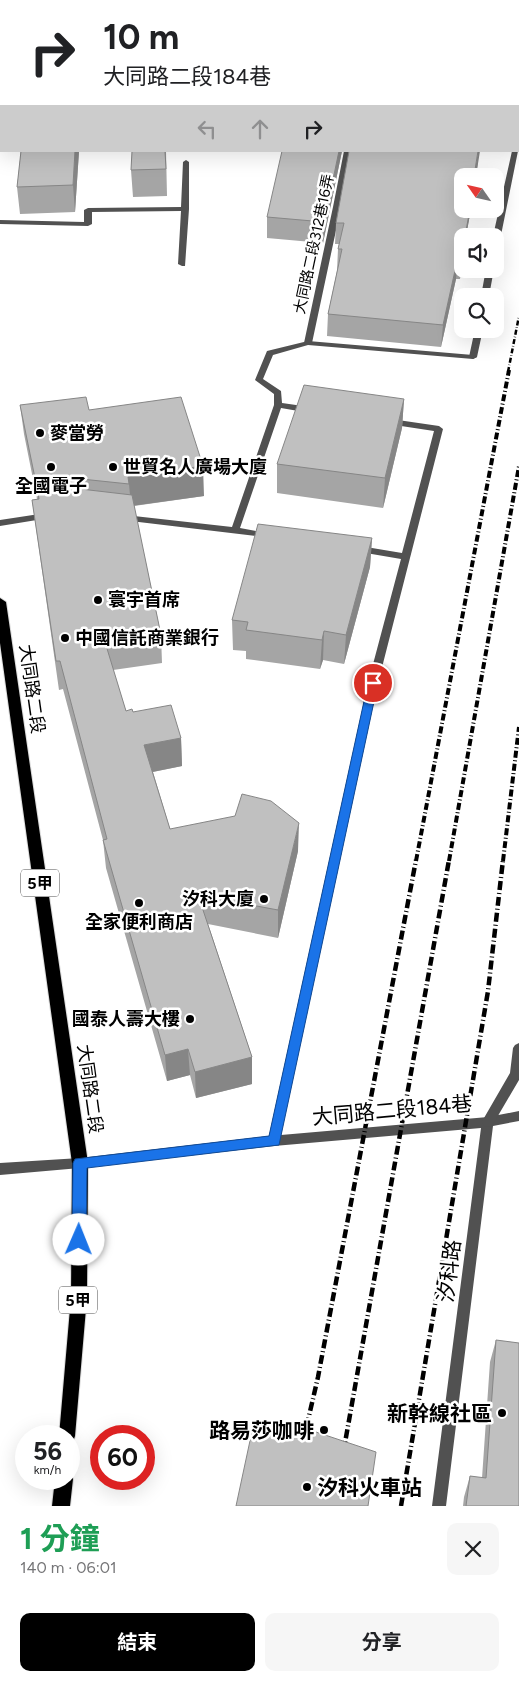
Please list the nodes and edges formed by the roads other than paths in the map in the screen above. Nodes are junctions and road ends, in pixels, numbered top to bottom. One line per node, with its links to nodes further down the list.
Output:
1 (347, 152): 9 (street, 大同路二段312巷16弄)
2 (515, 152): 6 (street)
3 (186, 162): 4 (street)
4 (185, 209): 5 (street); 7 (street)
5 (0, 222)
6 (499, 228)
7 (182, 264)
8 (477, 338): 9 (street)
9 (308, 343): 10 (street)
10 (278, 405): 11 (street); 16 (street)
11 (316, 411)
12 (384, 421): 19 (street)
13 (56, 515): 15 (street)
14 (113, 516): 16 (street)
15 (0, 523)
16 (235, 530): 17 (street)
17 (283, 538)
18 (349, 548): 19 (street)
19 (406, 557): 24 (street)
20 (0, 602): 25 (main road, 大同路二段 / 5甲)
21 (519, 1048): 23 (street, 汐科路)
22 (519, 1116): 23 (street, 大同路二段184巷)
23 (488, 1122): 24 (street, 大同路二段184巷); 30 (street, 汐科路)
24 (274, 1141): 25 (street, 大同路二段184巷)
25 (80, 1163): 26 (street, 大同路二段184巷); 27 (main road, 大同路二段 / 5甲)
26 (0, 1169)
27 (68, 1425)
28 (63, 1490): 29 (main road)
29 (61, 1506)
30 (439, 1506)

